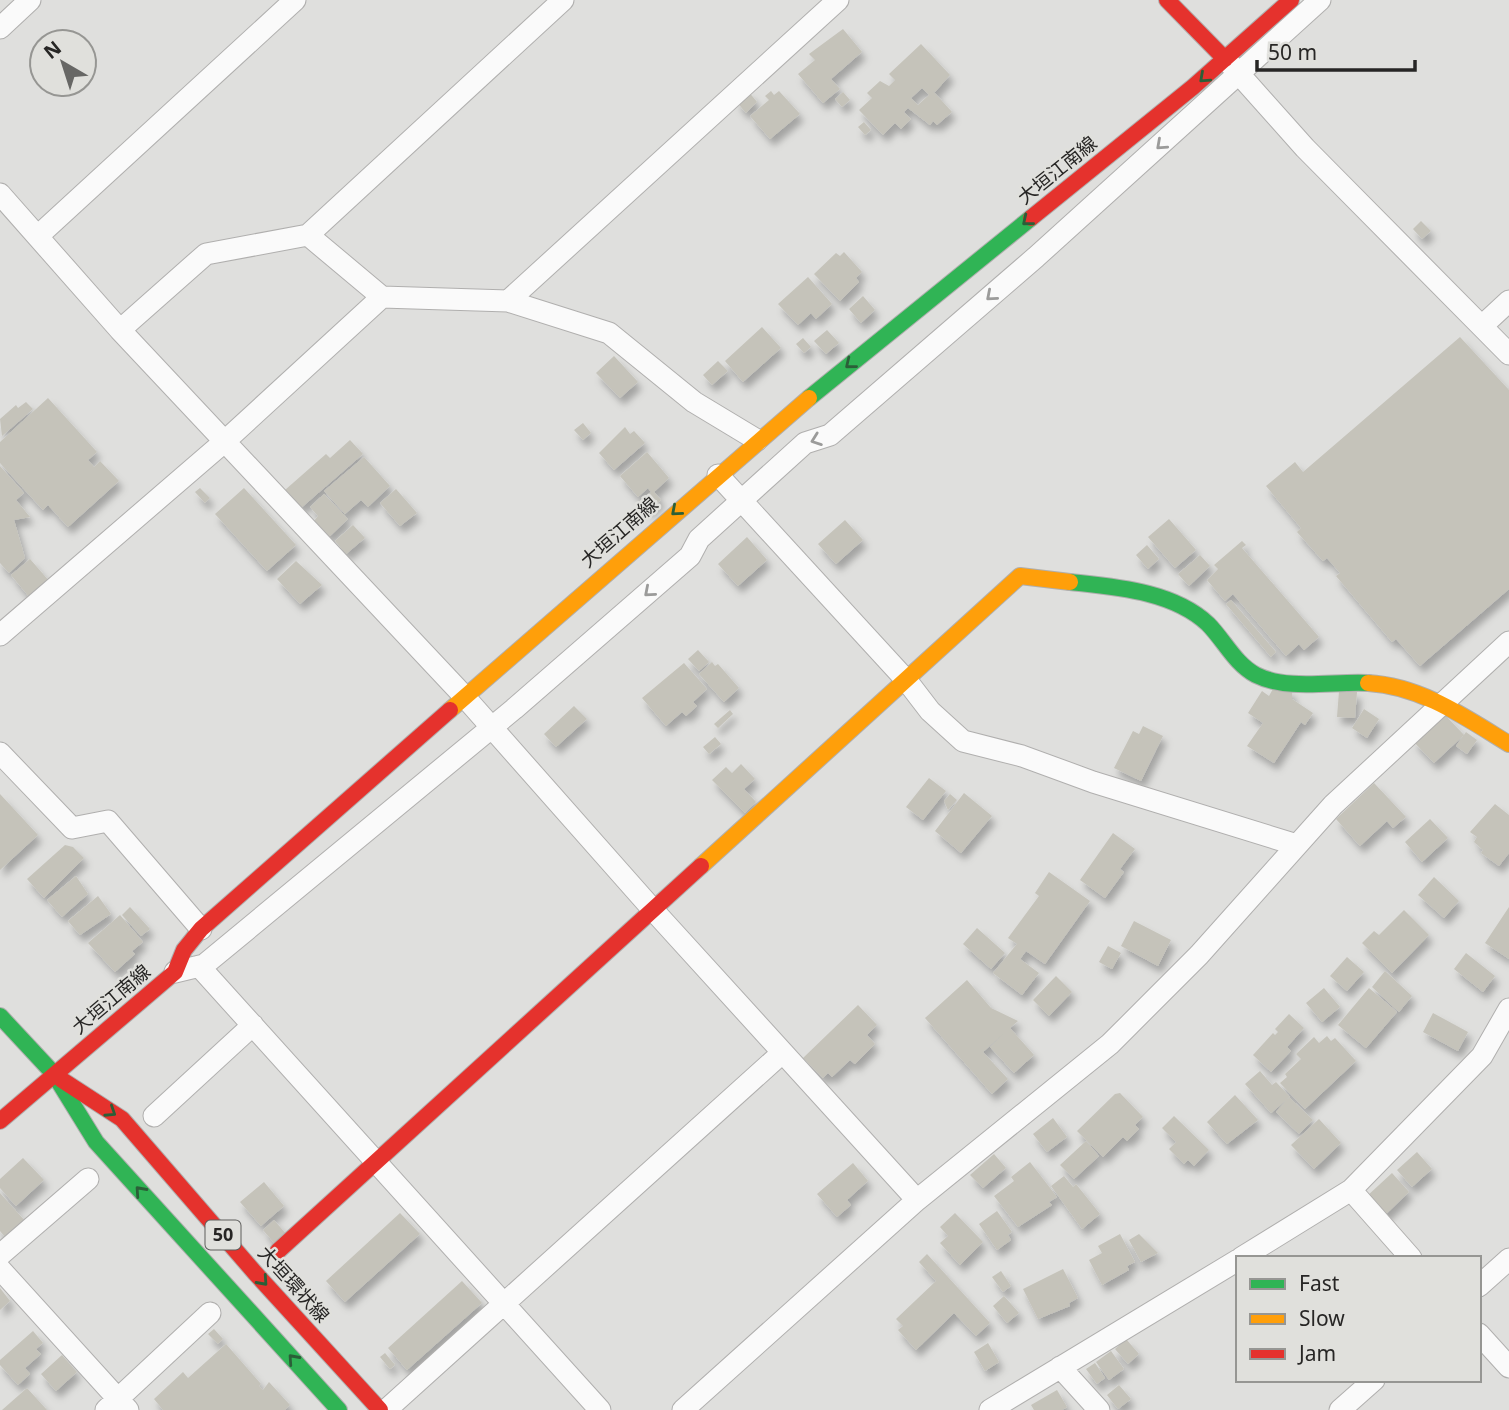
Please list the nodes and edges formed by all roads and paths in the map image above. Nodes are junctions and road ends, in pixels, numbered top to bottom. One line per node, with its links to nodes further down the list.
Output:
1 (30, 0): 8 (street)
2 (295, 0): 11 (street)
3 (563, 0): 12 (street)
4 (838, 0): 14 (street)
5 (1167, 0): 9 (main road)
6 (1291, 0): 9 (main road, 大垣江南線)
7 (1320, 0): 9 (street)
8 (0, 28)
9 (1232, 66): 16 (street); 19 (main road, 大垣江南線, one-way to 19); 22 (street, one-way to 22)
10 (0, 194): 11 (street)
11 (38, 235): 17 (street)
12 (308, 235): 13 (street); 17 (street)
13 (382, 297): 14 (street); 20 (street)
14 (508, 301): 19 (street)
15 (1509, 301): 16 (street)
16 (1482, 326): 18 (street)
17 (120, 330): 20 (street)
18 (1509, 354)
19 (757, 440): 21 (main road, 大垣江南線)
20 (224, 442): 23 (street); 26 (street)
21 (718, 475): 22 (street); 26 (main road, 大垣江南線, one-way to 26)
22 (742, 501): 25 (street); 28 (street, one-way to 28)
23 (0, 635)
24 (1509, 642): 27 (street)
25 (907, 681): 27 (main road); 31 (street); 32 (main road)
26 (463, 695): 28 (street); 33 (main road, 大垣江南線)
27 (1441, 703): 29 (main road); 31 (street)
28 (490, 728): 32 (street); 34 (street)
29 (1509, 744)
30 (0, 753): 33 (street)
31 (1297, 845): 46 (street)
32 (654, 911): 39 (street); 43 (main road)
33 (201, 929): 35 (main road, 大垣江南線)
34 (199, 966): 35 (street); 38 (street)
35 (175, 972): 40 (main road, 大垣江南線)
36 (1509, 1009): 45 (street)
37 (0, 1016): 40 (main road, 大垣環状線 / 50)
38 (253, 1025): 41 (street); 43 (street)
39 (782, 1053): 46 (street); 55 (street)
40 (54, 1074): 42 (main road, 大垣江南線); 62 (main road, 大垣環状線 / 50, one-way to 40); 63 (main road, 大垣環状線 / 50, one-way to 63)
41 (154, 1116)
42 (0, 1121)
43 (376, 1163): 47 (main road); 55 (street)
44 (88, 1179): 48 (street)
45 (1351, 1191): 49 (street); 50 (street)
46 (917, 1200): 66 (street)
47 (278, 1251)
48 (0, 1255)
49 (1244, 1256)
50 (1409, 1256)
51 (1509, 1259): 54 (street)
52 (1236, 1261): 58 (street)
53 (0, 1269): 61 (street)
54 (1481, 1284)
55 (504, 1304): 64 (street); 65 (street)
56 (210, 1313): 61 (street)
57 (1481, 1336): 59 (street)
58 (1060, 1367): 67 (street); 68 (street)
59 (1509, 1367)
60 (1372, 1382): 69 (street)
61 (117, 1406)
62 (339, 1410)
63 (380, 1410)
64 (386, 1410)
65 (600, 1410)
66 (683, 1410)
67 (990, 1410)
68 (1099, 1410)
69 (1340, 1410)

